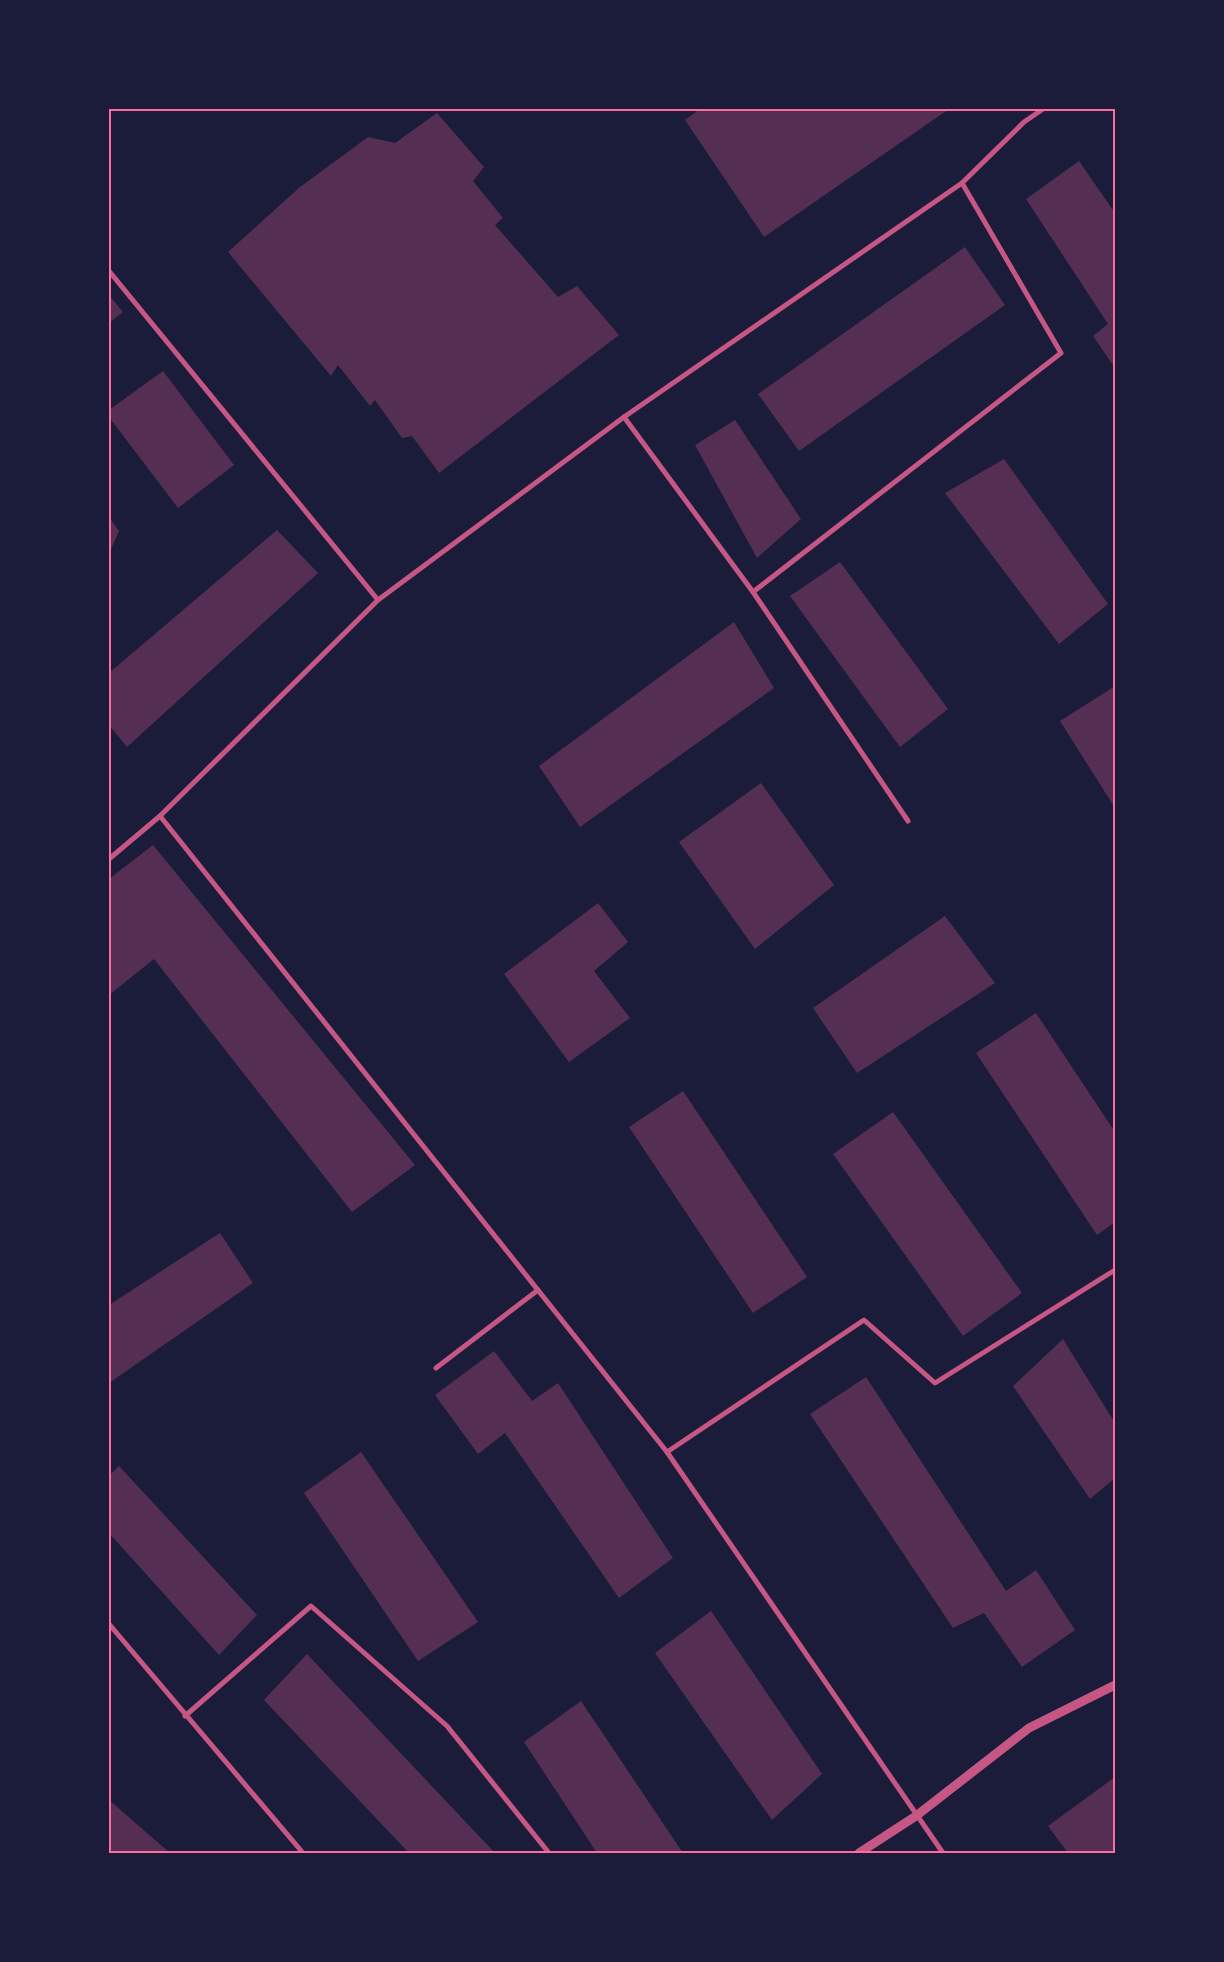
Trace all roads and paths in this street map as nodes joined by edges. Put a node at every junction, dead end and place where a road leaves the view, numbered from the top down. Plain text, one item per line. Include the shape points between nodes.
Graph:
1 (1043, 109) edge
2 (962, 182) junction
3 (109, 271) edge
4 (624, 417) junction
5 (752, 592) junction
6 (378, 600) junction
7 (160, 816) junction
8 (908, 821) dead end
9 (109, 859) edge
10 (1115, 1270) edge
11 (538, 1290) junction
12 (436, 1368) dead end
13 (667, 1452) junction
14 (109, 1624) edge
15 (1115, 1684) edge
16 (185, 1716) junction
17 (916, 1816) junction
18 (303, 1853) edge
19 (549, 1853) edge
20 (859, 1853) edge
21 (943, 1853) edge

1 - 2 street via 1024,122
2 - 4 street
2 - 5 street via 1062,353
3 - 6 street
4 - 5 street
4 - 6 street
5 - 8 street
6 - 7 street
7 - 9 street
7 - 11 street
10 - 13 street via 935,1383 864,1320
11 - 12 street
11 - 13 street
13 - 17 street
14 - 16 street
15 - 17 street via 1029,1728
16 - 18 street
16 - 19 street via 311,1606 447,1726
17 - 20 street
17 - 21 street

